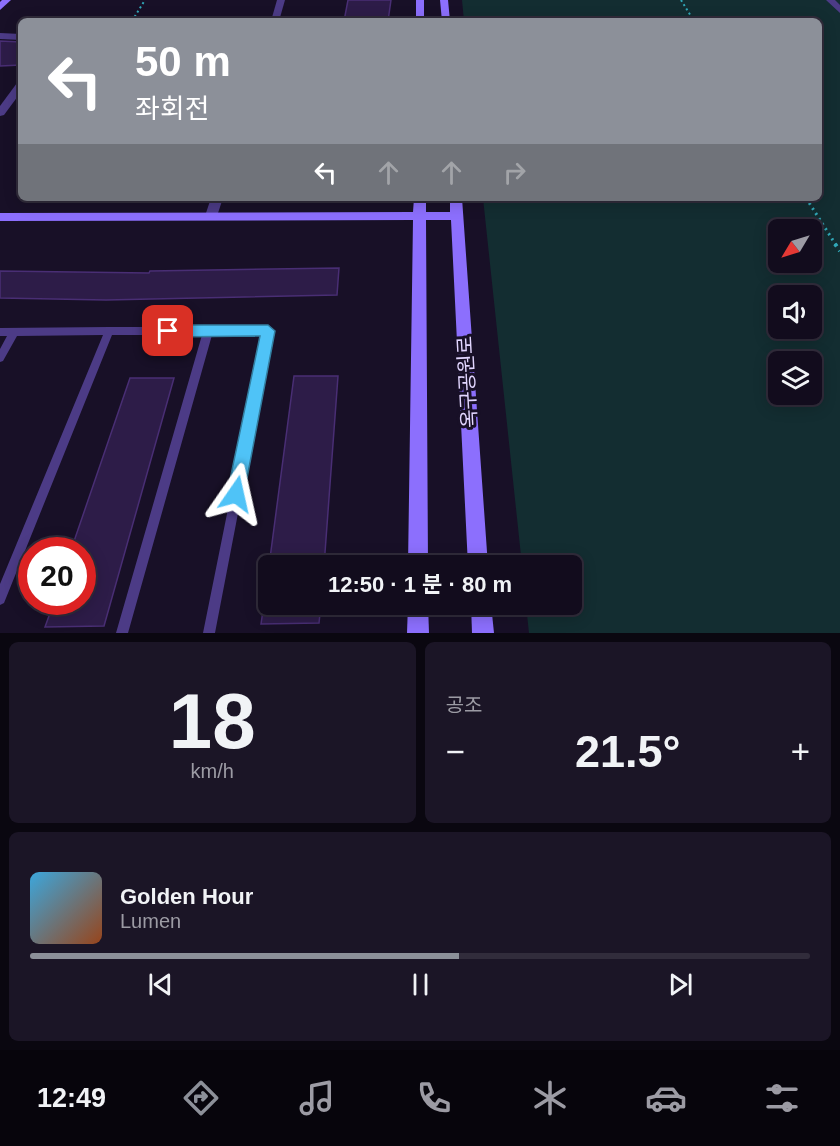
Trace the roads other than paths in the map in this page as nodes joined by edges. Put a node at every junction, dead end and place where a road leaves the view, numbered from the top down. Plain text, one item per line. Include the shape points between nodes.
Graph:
1 (7, 0) edge
2 (281, 0) edge
3 (420, 0) edge
4 (444, 0) edge
5 (830, 0) edge
6 (0, 7) edge
7 (840, 10) edge
8 (275, 18) edge
9 (420, 18) edge
10 (446, 18) edge
11 (0, 36) edge
12 (18, 37) edge
13 (18, 89) edge
14 (0, 113) edge
15 (216, 201) edge
16 (456, 201) edge
17 (420, 206) edge
18 (212, 216) junction
19 (457, 216) junction
20 (0, 217) edge
21 (109, 331) junction
22 (208, 331) junction
23 (0, 332) edge
24 (14, 332) junction
25 (0, 358) edge
26 (418, 555) edge
27 (477, 555) edge
28 (0, 599) edge
29 (418, 615) edge
30 (482, 615) edge
31 (122, 633) edge
32 (209, 633) edge
33 (418, 633) edge
34 (483, 633) edge

1 - 6 street
2 - 8 street
3 - 9 street
4 - 10 street
5 - 7 street
11 - 12 street
13 - 14 street
15 - 18 street
16 - 19 street, 옥구공원로
17 - 18 street
17 - 19 street
17 - 26 street
18 - 20 street
19 - 27 street, 옥구공원로
21 - 22 lane
21 - 24 lane
21 - 28 lane
22 - 31 lane
22 - 32 lane via 268,331
23 - 24 lane
24 - 25 lane
29 - 33 street
30 - 34 street

